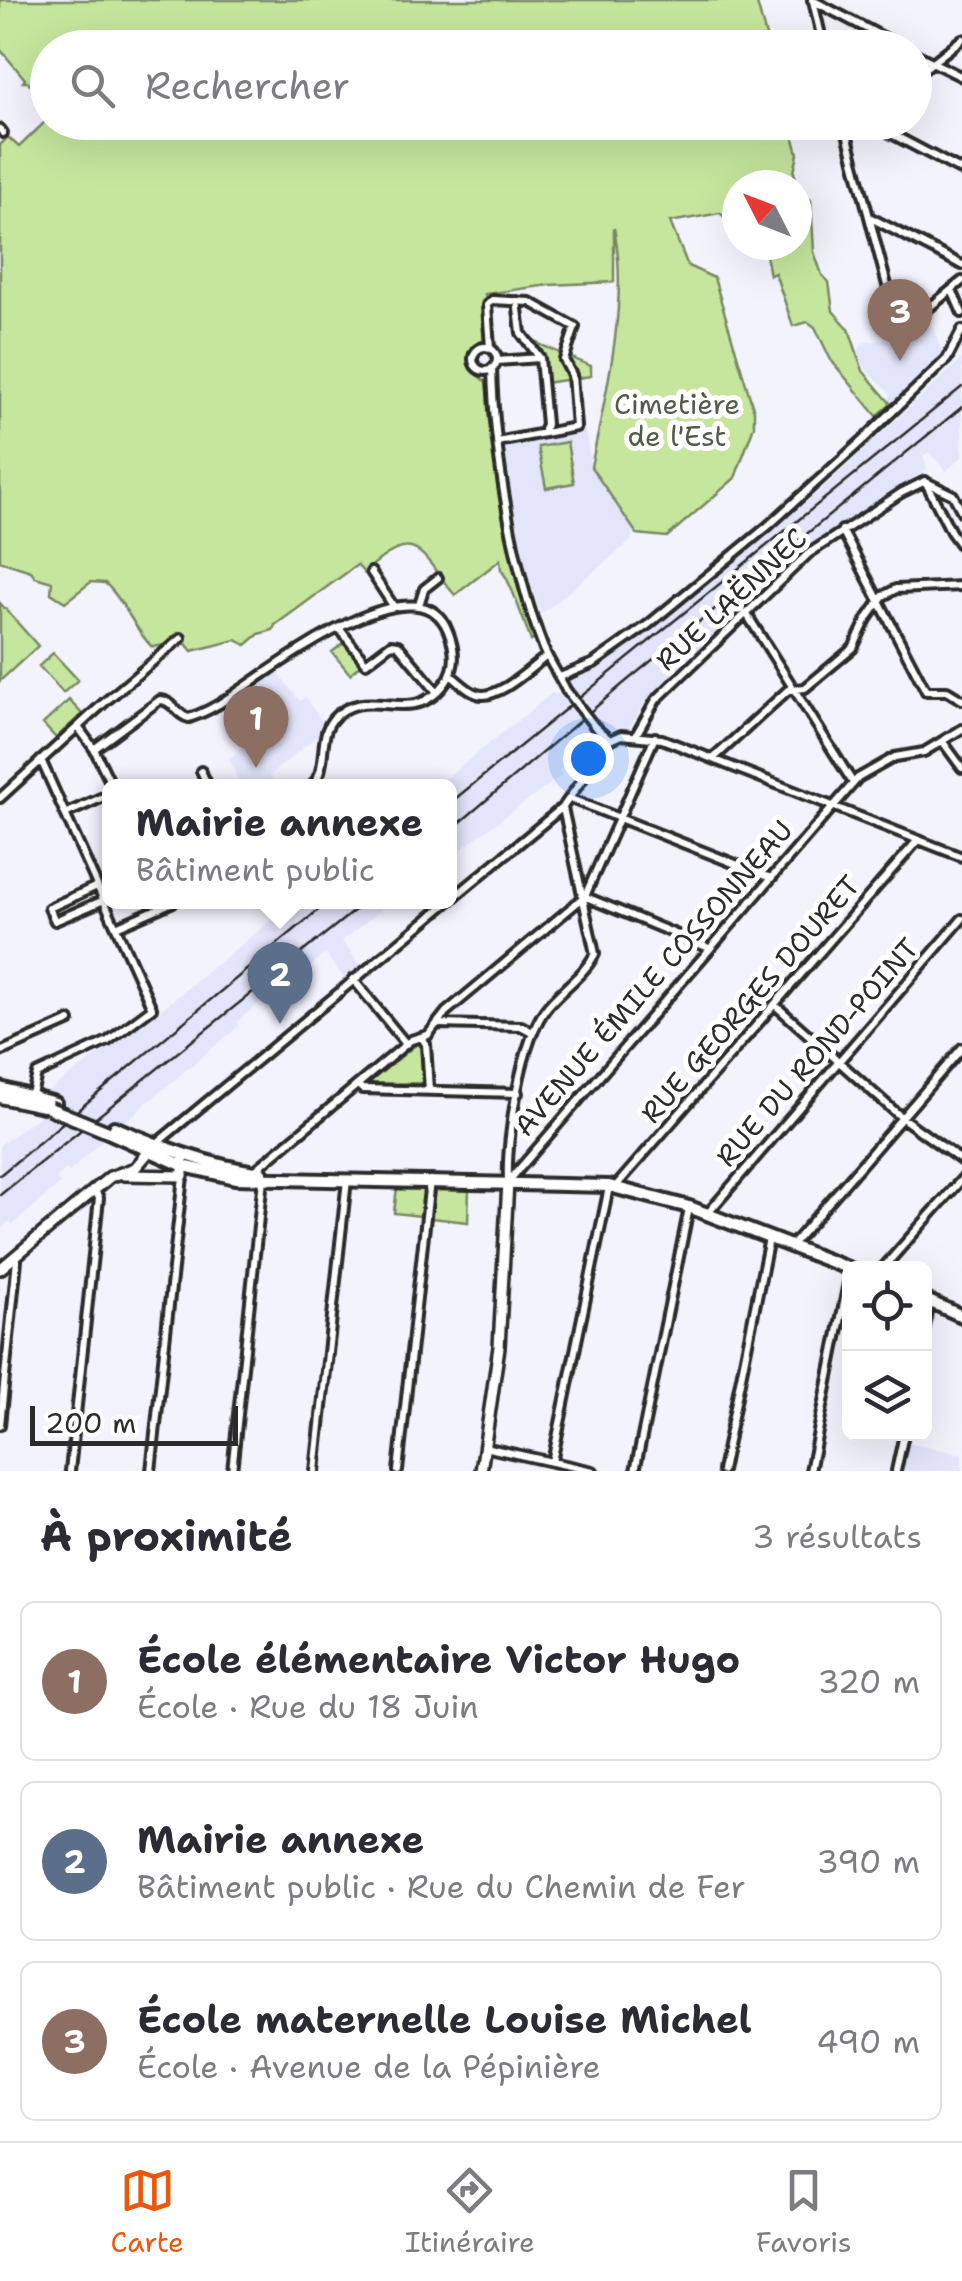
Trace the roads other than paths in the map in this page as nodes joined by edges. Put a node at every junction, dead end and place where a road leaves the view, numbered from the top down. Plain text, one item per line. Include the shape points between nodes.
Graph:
1 (812, 0) edge
2 (820, 30) edge
3 (870, 30) edge
4 (962, 39) edge
5 (933, 62) joint
6 (962, 77) edge
7 (849, 140) edge
8 (903, 140) edge
9 (962, 171) edge
10 (870, 218) junction
11 (962, 265) edge
12 (962, 281) edge
13 (952, 290) junction
14 (517, 301) junction
15 (961, 308) edge
16 (962, 330) edge
17 (490, 348) junction
18 (540, 358) junction
19 (494, 364) junction
20 (544, 430) junction
21 (498, 442) junction
22 (925, 481) junction
23 (961, 508) edge
24 (842, 530) junction
25 (962, 547) edge
26 (371, 572) dead end
27 (438, 578) dead end
28 (962, 586) edge
29 (880, 600) junction
30 (419, 605) junction
31 (394, 607) junction
32 (746, 614) junction
33 (339, 628) junction
34 (181, 638) dead end
35 (547, 656) junction
36 (450, 675) junction
37 (560, 677) junction
38 (794, 688) junction
39 (437, 692) junction
40 (962, 700) edge
41 (78, 727) junction
42 (962, 729) edge
43 (636, 735) junction
44 (655, 736) junction
45 (610, 740) junction
46 (943, 742) junction
47 (94, 749) junction
48 (713, 759) junction
49 (42, 760) junction
50 (962, 768) edge
51 (201, 771) dead end
52 (109, 779) edge
53 (205, 779) edge
54 (316, 779) edge
55 (853, 783) junction
56 (0, 798) edge
57 (102, 798) edge
58 (571, 799) junction
59 (833, 806) junction
60 (563, 808) junction
61 (66, 814) junction
62 (620, 818) junction
63 (918, 840) junction
64 (962, 857) edge
65 (771, 878) junction
66 (98, 886) junction
67 (102, 895) edge
68 (457, 895) edge
69 (585, 896) junction
70 (102, 901) edge
71 (108, 909) edge
72 (156, 909) edge
73 (440, 909) edge
74 (962, 919) edge
75 (116, 927) junction
76 (709, 948) junction
77 (354, 980) junction
78 (775, 1005) junction
79 (70, 1021) dead end
80 (440, 1024) junction
81 (532, 1032) junction
82 (422, 1038) junction
83 (406, 1044) junction
84 (962, 1048) edge
85 (0, 1052) edge
86 (838, 1059) junction
87 (358, 1084) junction
88 (0, 1088) edge
89 (428, 1090) junction
90 (518, 1092) junction
91 (32, 1094) junction
92 (0, 1097) edge
93 (52, 1106) junction
94 (902, 1117) junction
95 (150, 1151) junction
96 (962, 1161) edge
97 (183, 1166) junction
98 (122, 1174) junction
99 (258, 1174) junction
100 (168, 1176) junction
101 (347, 1178) junction
102 (962, 1179) edge
103 (430, 1180) junction
104 (508, 1182) junction
105 (612, 1186) junction
106 (95, 1191) junction
107 (689, 1208) junction
108 (706, 1214) junction
109 (769, 1238) junction
110 (790, 1246) junction
111 (15, 1257) junction
112 (889, 1261) edge
113 (842, 1268) edge
114 (0, 1269) edge
115 (932, 1301) edge
116 (842, 1311) edge
117 (961, 1312) edge
118 (2, 1389) edge
119 (0, 1425) edge
120 (902, 1441) edge
121 (484, 1447) junction
122 (552, 1462) junction
123 (70, 1471) edge
124 (151, 1471) edge
125 (232, 1471) edge
126 (316, 1471) edge
127 (398, 1471) edge
128 (481, 1471) edge
129 (593, 1471) edge
130 (635, 1471) edge
131 (722, 1471) edge
132 (810, 1471) edge
133 (896, 1471) edge

1 - 2 street
1 - 3 street
4 - 5 street
5 - 6 street
7 - 10 street
8 - 9 street
10 - 11 street
10 - 13 street via 900,330
12 - 13 street
13 - 15 street
14 - 17 street via 488,301
14 - 18 street via 521,333
14 - 20 street via 576,327 564,360 578,423
16 - 37 street via 947,359 761,531 650,624
17 - 19 street
17 - 19 street via 476,351 474,362 481,370
18 - 19 street
18 - 20 street
19 - 21 street
20 - 21 street
21 - 35 street via 523,587
22 - 23 street
22 - 24 street, RUE LAËNNEC
22 - 25 street
24 - 29 street
24 - 32 street, RUE LAËNNEC
26 - 31 street
27 - 30 street via 424,589
28 - 29 street via 896,589
29 - 38 street via 853,648 805,688
29 - 40 street via 926,690
30 - 31 street
30 - 36 street via 449,632
31 - 33 street
32 - 38 street
32 - 43 street, RUE LAËNNEC via 656,700
33 - 39 street via 366,663 395,644
33 - 47 street via 198,715 184,717 160,700
34 - 41 street
35 - 36 street via 487,695
35 - 37 street
36 - 39 street
37 - 45 street, bridge
38 - 48 street
38 - 55 street
39 - 54 street via 416,705 343,710 324,733
41 - 47 street
41 - 49 street
42 - 46 street, AVENUE ÉMILE COSSONNEAU
43 - 44 street
43 - 45 street
44 - 48 street
44 - 62 street
45 - 58 street
46 - 50 street
46 - 55 street, AVENUE ÉMILE COSSONNEAU via 894,757
47 - 52 street
48 - 59 street
49 - 56 street
49 - 61 street
51 - 53 street
55 - 59 street, AVENUE ÉMILE COSSONNEAU
57 - 61 street
58 - 60 street
58 - 62 street
59 - 63 street
59 - 65 street, AVENUE ÉMILE COSSONNEAU
60 - 68 street
60 - 69 street
61 - 66 street
62 - 65 street
62 - 69 street
63 - 64 street
63 - 78 street, RUE GEORGES DOURET
65 - 76 street, AVENUE ÉMILE COSSONNEAU
66 - 67 street
66 - 70 street via 49,908 55,922
69 - 76 street
69 - 80 street via 446,1012
69 - 81 street via 596,954
71 - 75 street
72 - 75 street
73 - 77 street
74 - 86 street, RUE DU ROND-POINT
75 - 91 street via 152,1008 108,1041 37,1074
76 - 104 street, AVENUE ÉMILE COSSONNEAU
77 - 83 street
77 - 95 street
78 - 86 street
78 - 105 street, RUE GEORGES DOURET
79 - 85 street
80 - 81 street via 522,1026
80 - 82 street
81 - 90 street
82 - 83 street
82 - 89 street
83 - 87 street
84 - 94 street
86 - 94 street
86 - 108 street, RUE DU ROND-POINT
87 - 89 street
87 - 99 street
88 - 91 main road
89 - 90 street
90 - 104 street
91 - 93 main road
92 - 93 main road
93 - 95 main road, bridge
94 - 96 street
94 - 110 street
95 - 97 main road
95 - 98 main road
95 - 100 main road via 151,1168
97 - 99 main road
97 - 99 main road
97 - 100 main road
97 - 124 street
98 - 100 main road
98 - 106 main road
99 - 101 main road
99 - 125 street
101 - 103 main road
101 - 126 street
102 - 112 street
103 - 104 main road
103 - 127 street
104 - 105 main road
104 - 121 main road via 500,1334
105 - 107 main road
105 - 122 street
106 - 111 main road
106 - 123 street
107 - 108 main road
107 - 130 street
108 - 109 main road
109 - 110 main road
109 - 131 street
110 - 113 main road
111 - 114 main road
111 - 118 street
115 - 117 main road
116 - 132 street
118 - 119 street
120 - 133 street
121 - 122 street
121 - 128 main road
122 - 129 street

